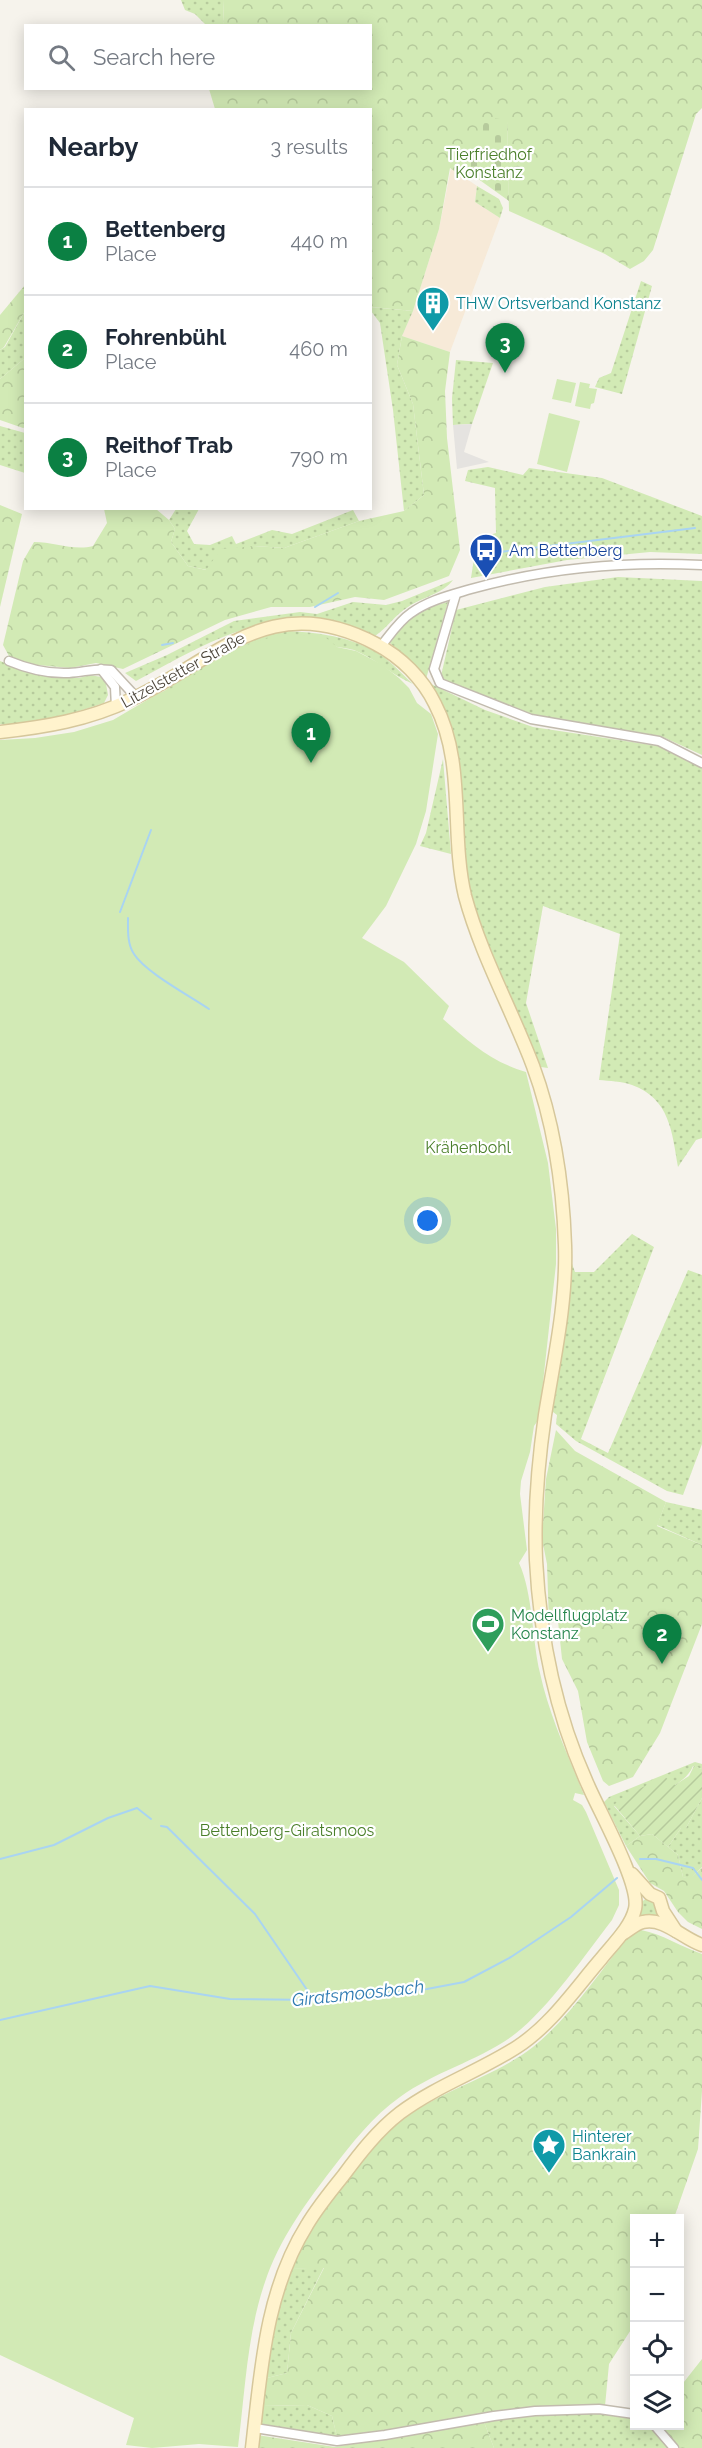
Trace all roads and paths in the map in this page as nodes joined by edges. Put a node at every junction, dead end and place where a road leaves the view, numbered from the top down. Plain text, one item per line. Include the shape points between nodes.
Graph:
1 (702, 565) edge
2 (456, 594) junction
3 (381, 646) junction
4 (9, 661) dead end
5 (100, 669) junction
6 (136, 697) junction
7 (116, 707) junction
8 (0, 732) edge
9 (702, 763) edge
10 (627, 1869) junction
11 (650, 1894) junction
12 (636, 1907) junction
13 (663, 1911) junction
14 (648, 1922) junction
15 (676, 1931) junction
16 (621, 1935) junction
17 (702, 1945) edge
18 (630, 2413) edge
19 (255, 2428) junction
20 (658, 2430) edge
21 (252, 2448) edge
22 (674, 2448) edge

1 - 2 street via 645,563 575,568
2 - 3 street via 411,613
2 - 9 street via 434,669 440,684 531,720 659,741
3 - 6 main road, Litzelstetter Straße via 337,628 309,624 272,627 241,636
3 - 10 main road, Litzelstetter Straße via 424,686 446,731 455,782 464,890 486,959 534,1068 559,1167 566,1256 536,1492 540,1603 547,1656 570,1740
4 - 5 street via 33,671 67,673
5 - 6 street via 111,670
5 - 7 street via 115,687
6 - 7 main road, Litzelstetter Straße
7 - 8 main road, Litzelstetter Straße via 69,722
10 - 11 main road
10 - 12 main road
11 - 12 main road via 642,1896
11 - 13 main road via 659,1898
12 - 14 main road
12 - 16 main road
13 - 14 main road via 659,1919
13 - 15 main road
14 - 15 main road
14 - 16 main road
15 - 17 main road
16 - 19 main road via 553,2016 524,2043 402,2111 368,2143 327,2197 297,2243 278,2286 266,2333
18 - 19 street via 600,2409 535,2411 337,2441
19 - 21 main road
20 - 22 street

